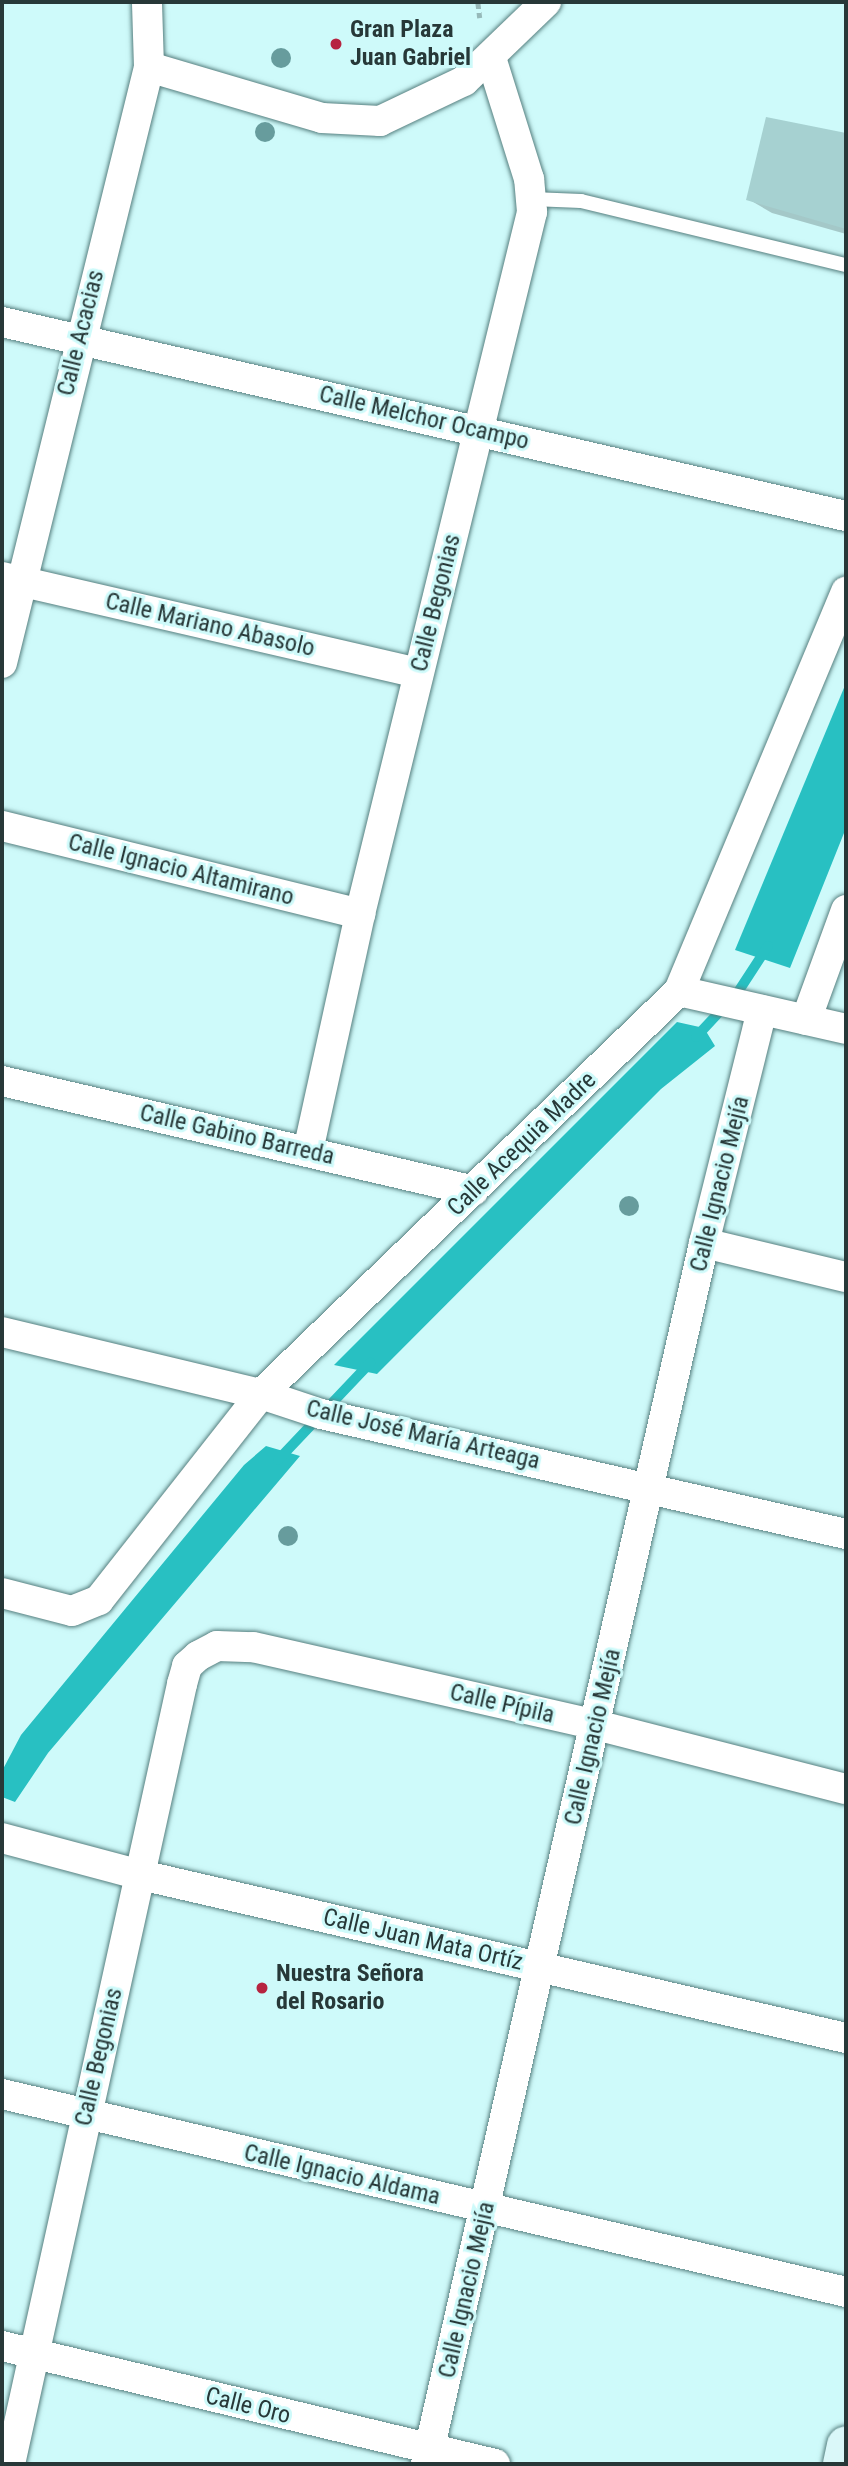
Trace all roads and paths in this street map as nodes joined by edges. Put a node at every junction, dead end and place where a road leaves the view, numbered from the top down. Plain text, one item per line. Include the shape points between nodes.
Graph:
1 (147, 2) edge
2 (546, 2) edge
3 (491, 58) junction
4 (149, 67) junction
5 (532, 199) junction
6 (846, 265) edge
7 (2, 322) edge
8 (79, 341) junction
9 (479, 429) junction
10 (846, 516) edge
11 (11, 579) edge
12 (846, 591) edge
13 (2, 663) edge
14 (418, 673) junction
15 (2, 826) edge
16 (846, 910) edge
17 (360, 914) junction
18 (690, 993) junction
19 (754, 1008) junction
20 (806, 1020) junction
21 (846, 1029) edge
22 (2, 1081) edge
23 (308, 1152) junction
24 (473, 1191) junction
25 (704, 1243) junction
26 (846, 1277) edge
27 (2, 1332) edge
28 (261, 1394) junction
29 (652, 1488) junction
30 (846, 1534) edge
31 (2, 1593) edge
32 (198, 1656) joint
33 (596, 1725) junction
34 (846, 1789) edge
35 (9, 1840) edge
36 (141, 1875) junction
37 (540, 1967) junction
38 (846, 2038) edge
39 (2, 2094) edge
40 (86, 2116) junction
41 (486, 2208) junction
42 (846, 2292) edge
43 (2, 2346) edge
44 (34, 2354) junction
45 (846, 2445) edge
46 (427, 2457) edge
47 (10, 2464) edge
48 (495, 2464) edge
49 (842, 2464) edge

1 - 4 street, Calle Acacias
2 - 3 street
3 - 4 street via 464,82 402,114 354,122 322,118
3 - 5 street, Calle Begonias
4 - 8 street, Calle Acacias
5 - 6 lane via 581,201
5 - 9 street, Calle Begonias
7 - 8 street, Calle Melchor Ocampo
8 - 9 street, Calle Melchor Ocampo
8 - 11 street, Calle Acacias
9 - 10 street, Calle Melchor Ocampo
9 - 14 street, Calle Begonias
11 - 13 street, Calle Acacias
11 - 14 street, Calle Mariano Abasolo
12 - 18 street, Calle Acequia Madre
14 - 17 street, Calle Begonias
15 - 17 street, Calle Ignacio Altamirano
16 - 20 street
17 - 23 street, Calle Begonias
18 - 19 street
18 - 24 street, Calle Acequia Madre
19 - 20 street
19 - 25 street, Calle Ignacio Mejía
20 - 21 street
22 - 23 street, Calle Gabino Barreda
23 - 24 street, Calle Gabino Barreda
24 - 28 street, Calle Acequia Madre
25 - 26 street
25 - 29 street, Calle Ignacio Mejía
27 - 28 street, Calle José María Arteaga
28 - 29 street, Calle José María Arteaga via 321,1413
28 - 31 street, Calle Acequia Madre via 99,1600 72,1611
29 - 30 street, Calle José María Arteaga
29 - 33 street, Calle Ignacio Mejía
32 - 33 street, Calle Pípila via 217,1646 253,1647
32 - 36 street, Calle Begonias via 187,1665 182,1684
33 - 34 street, Calle Pípila
33 - 37 street, Calle Ignacio Mejía
35 - 36 street, Calle Juan Mata Ortíz
36 - 37 street, Calle Juan Mata Ortíz
36 - 40 street, Calle Begonias
37 - 38 street, Calle Juan Mata Ortíz
37 - 41 street, Calle Ignacio Mejía
39 - 40 street, Calle Ignacio Aldama
40 - 41 street, Calle Ignacio Aldama
40 - 44 street, Calle Begonias
41 - 42 street, Calle Ignacio Aldama
41 - 46 street, Calle Ignacio Mejía
43 - 44 street, Calle Oro
44 - 46 street, Calle Oro
44 - 47 street, Calle Begonias
45 - 49 street
46 - 48 street, Calle Oro

